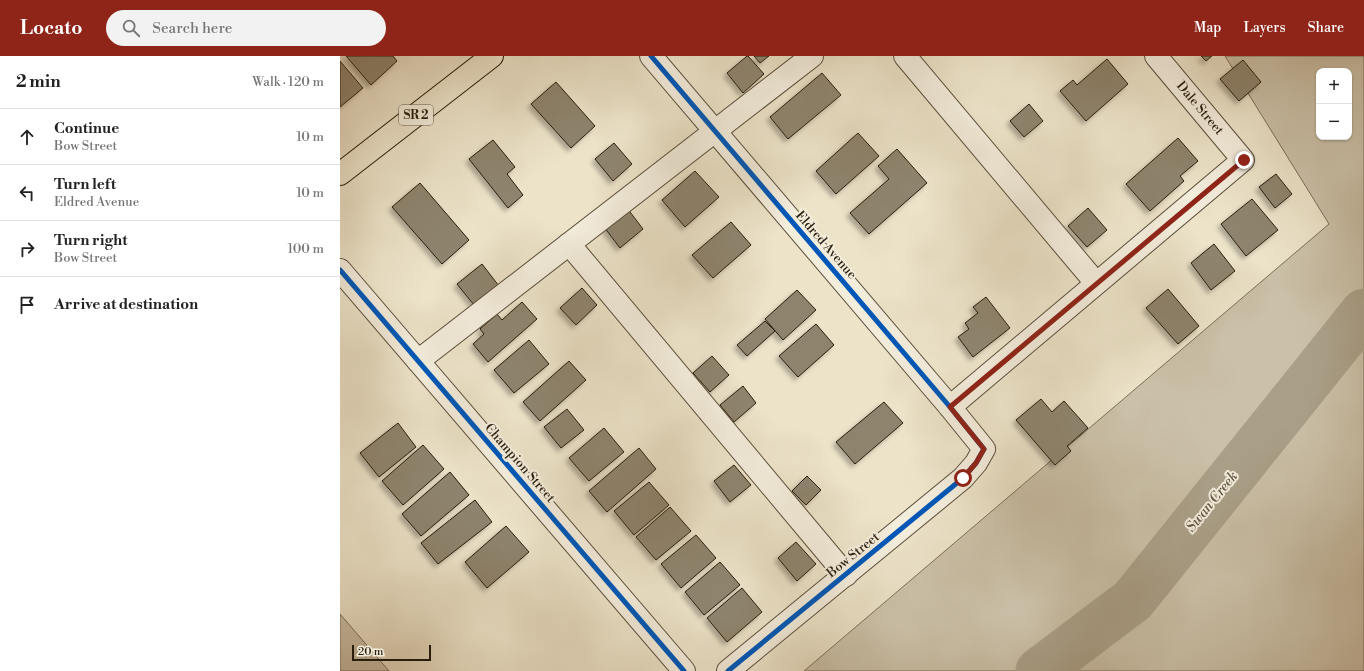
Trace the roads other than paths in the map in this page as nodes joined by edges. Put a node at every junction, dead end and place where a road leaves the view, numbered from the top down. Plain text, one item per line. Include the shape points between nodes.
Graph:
1 (492, 56) edge
2 (651, 56) edge
3 (812, 56) edge
4 (905, 56) edge
5 (1156, 56) edge
6 (715, 132) junction
7 (340, 174) edge
8 (569, 244) junction
9 (340, 270) edge
10 (1096, 283) junction
11 (418, 361) junction
12 (950, 407) junction
13 (984, 449) joint
14 (846, 575) junction
15 (684, 671) edge
16 (728, 671) edge

1 - 7 main road, SR 2
2 - 6 street, Eldred Avenue
3 - 6 street
4 - 10 street
5 - 10 street, Dale Street via 1244,160
6 - 8 street
6 - 12 street, Eldred Avenue
8 - 11 street
8 - 14 street
9 - 11 street, Champion Street
10 - 12 street
11 - 15 street, Champion Street
12 - 13 street, Eldred Avenue
13 - 14 street, Bow Street via 963,478
14 - 16 street, Bow Street

